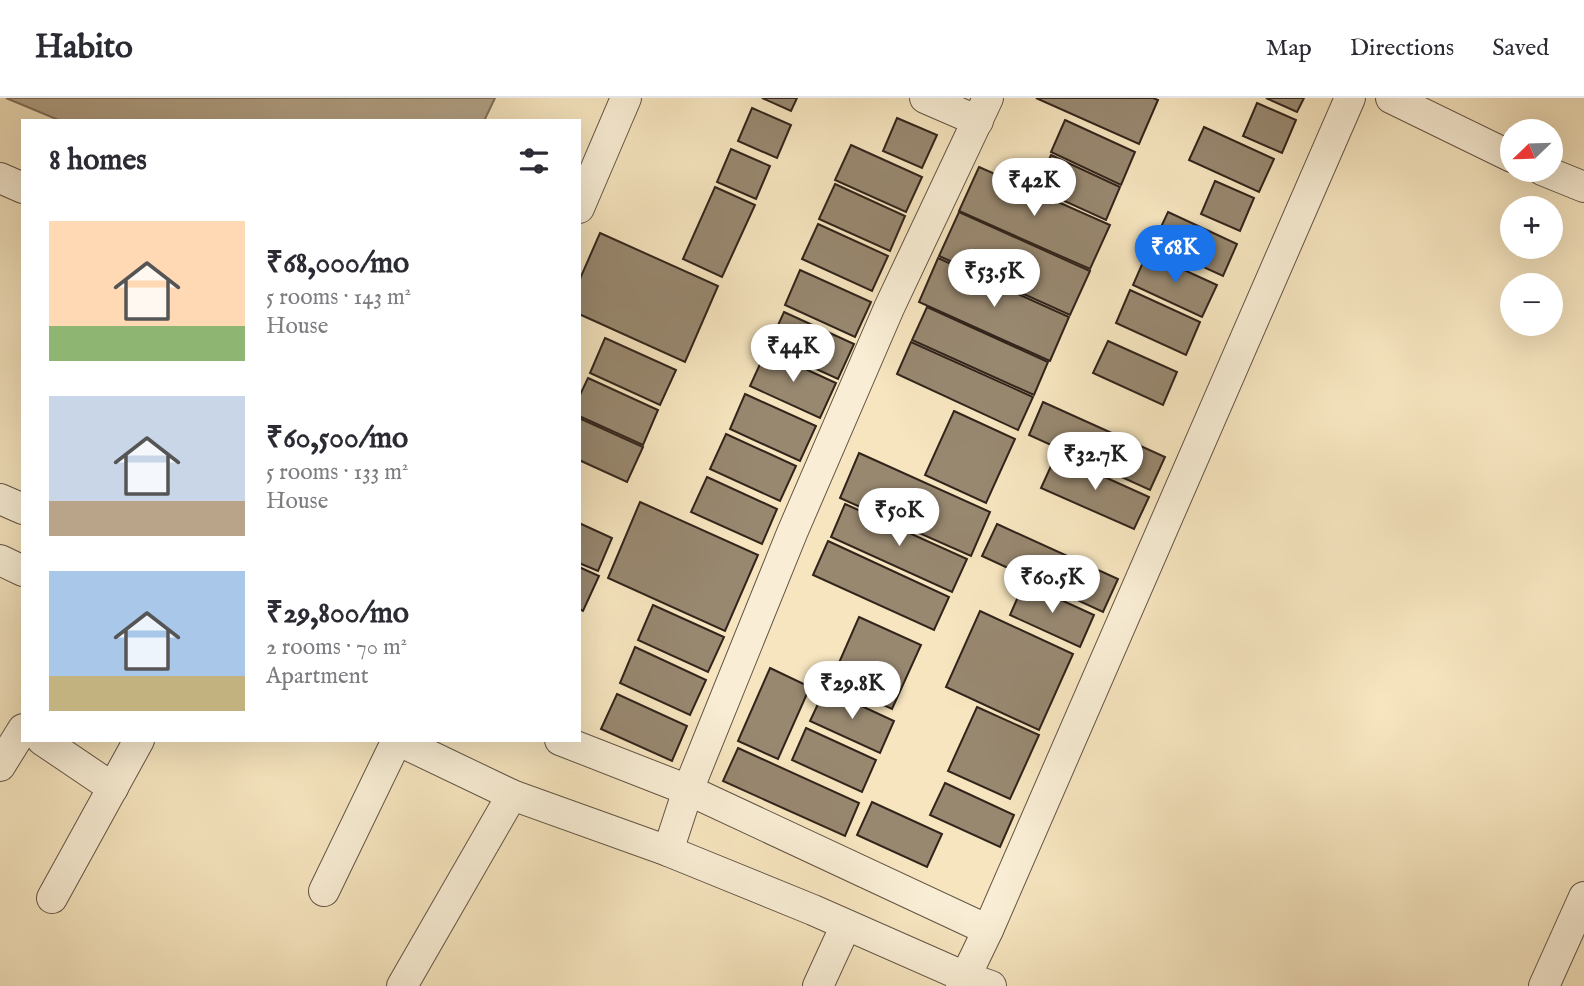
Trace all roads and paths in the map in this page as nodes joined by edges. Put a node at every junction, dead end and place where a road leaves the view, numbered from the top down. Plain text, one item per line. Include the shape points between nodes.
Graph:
1 (626, 98) edge
2 (925, 98) edge
3 (1350, 98) edge
4 (1391, 98) edge
5 (983, 109) edge
6 (1500, 151) edge
7 (0, 178) edge
8 (1563, 178) edge
9 (21, 187) edge
10 (1584, 187) edge
11 (581, 203) edge
12 (0, 499) edge
13 (21, 508) edge
14 (0, 561) edge
15 (21, 571) edge
16 (21, 732) edge
17 (45, 742) edge
18 (138, 742) edge
19 (396, 742) edge
20 (401, 742) edge
21 (565, 742) edge
22 (0, 766) edge
23 (113, 788) junction
24 (688, 790) junction
25 (512, 795) junction
26 (668, 851) junction
27 (324, 891) dead end
28 (1584, 897) edge
29 (52, 898) dead end
30 (846, 925) junction
31 (988, 930) junction
32 (972, 983) edge
33 (402, 986) edge
34 (818, 986) edge
35 (1544, 986) edge

1 - 11 street
2 - 5 street
3 - 31 street
4 - 6 street
5 - 24 street via 792,533
7 - 9 street
8 - 10 street
12 - 13 street
14 - 15 street
16 - 22 street
17 - 23 street
18 - 23 street
19 - 27 street
20 - 25 street
21 - 24 street
23 - 29 street
24 - 26 street
24 - 31 street
25 - 26 street
25 - 33 street
26 - 30 street
28 - 35 street
30 - 32 street
30 - 34 street
31 - 32 street

